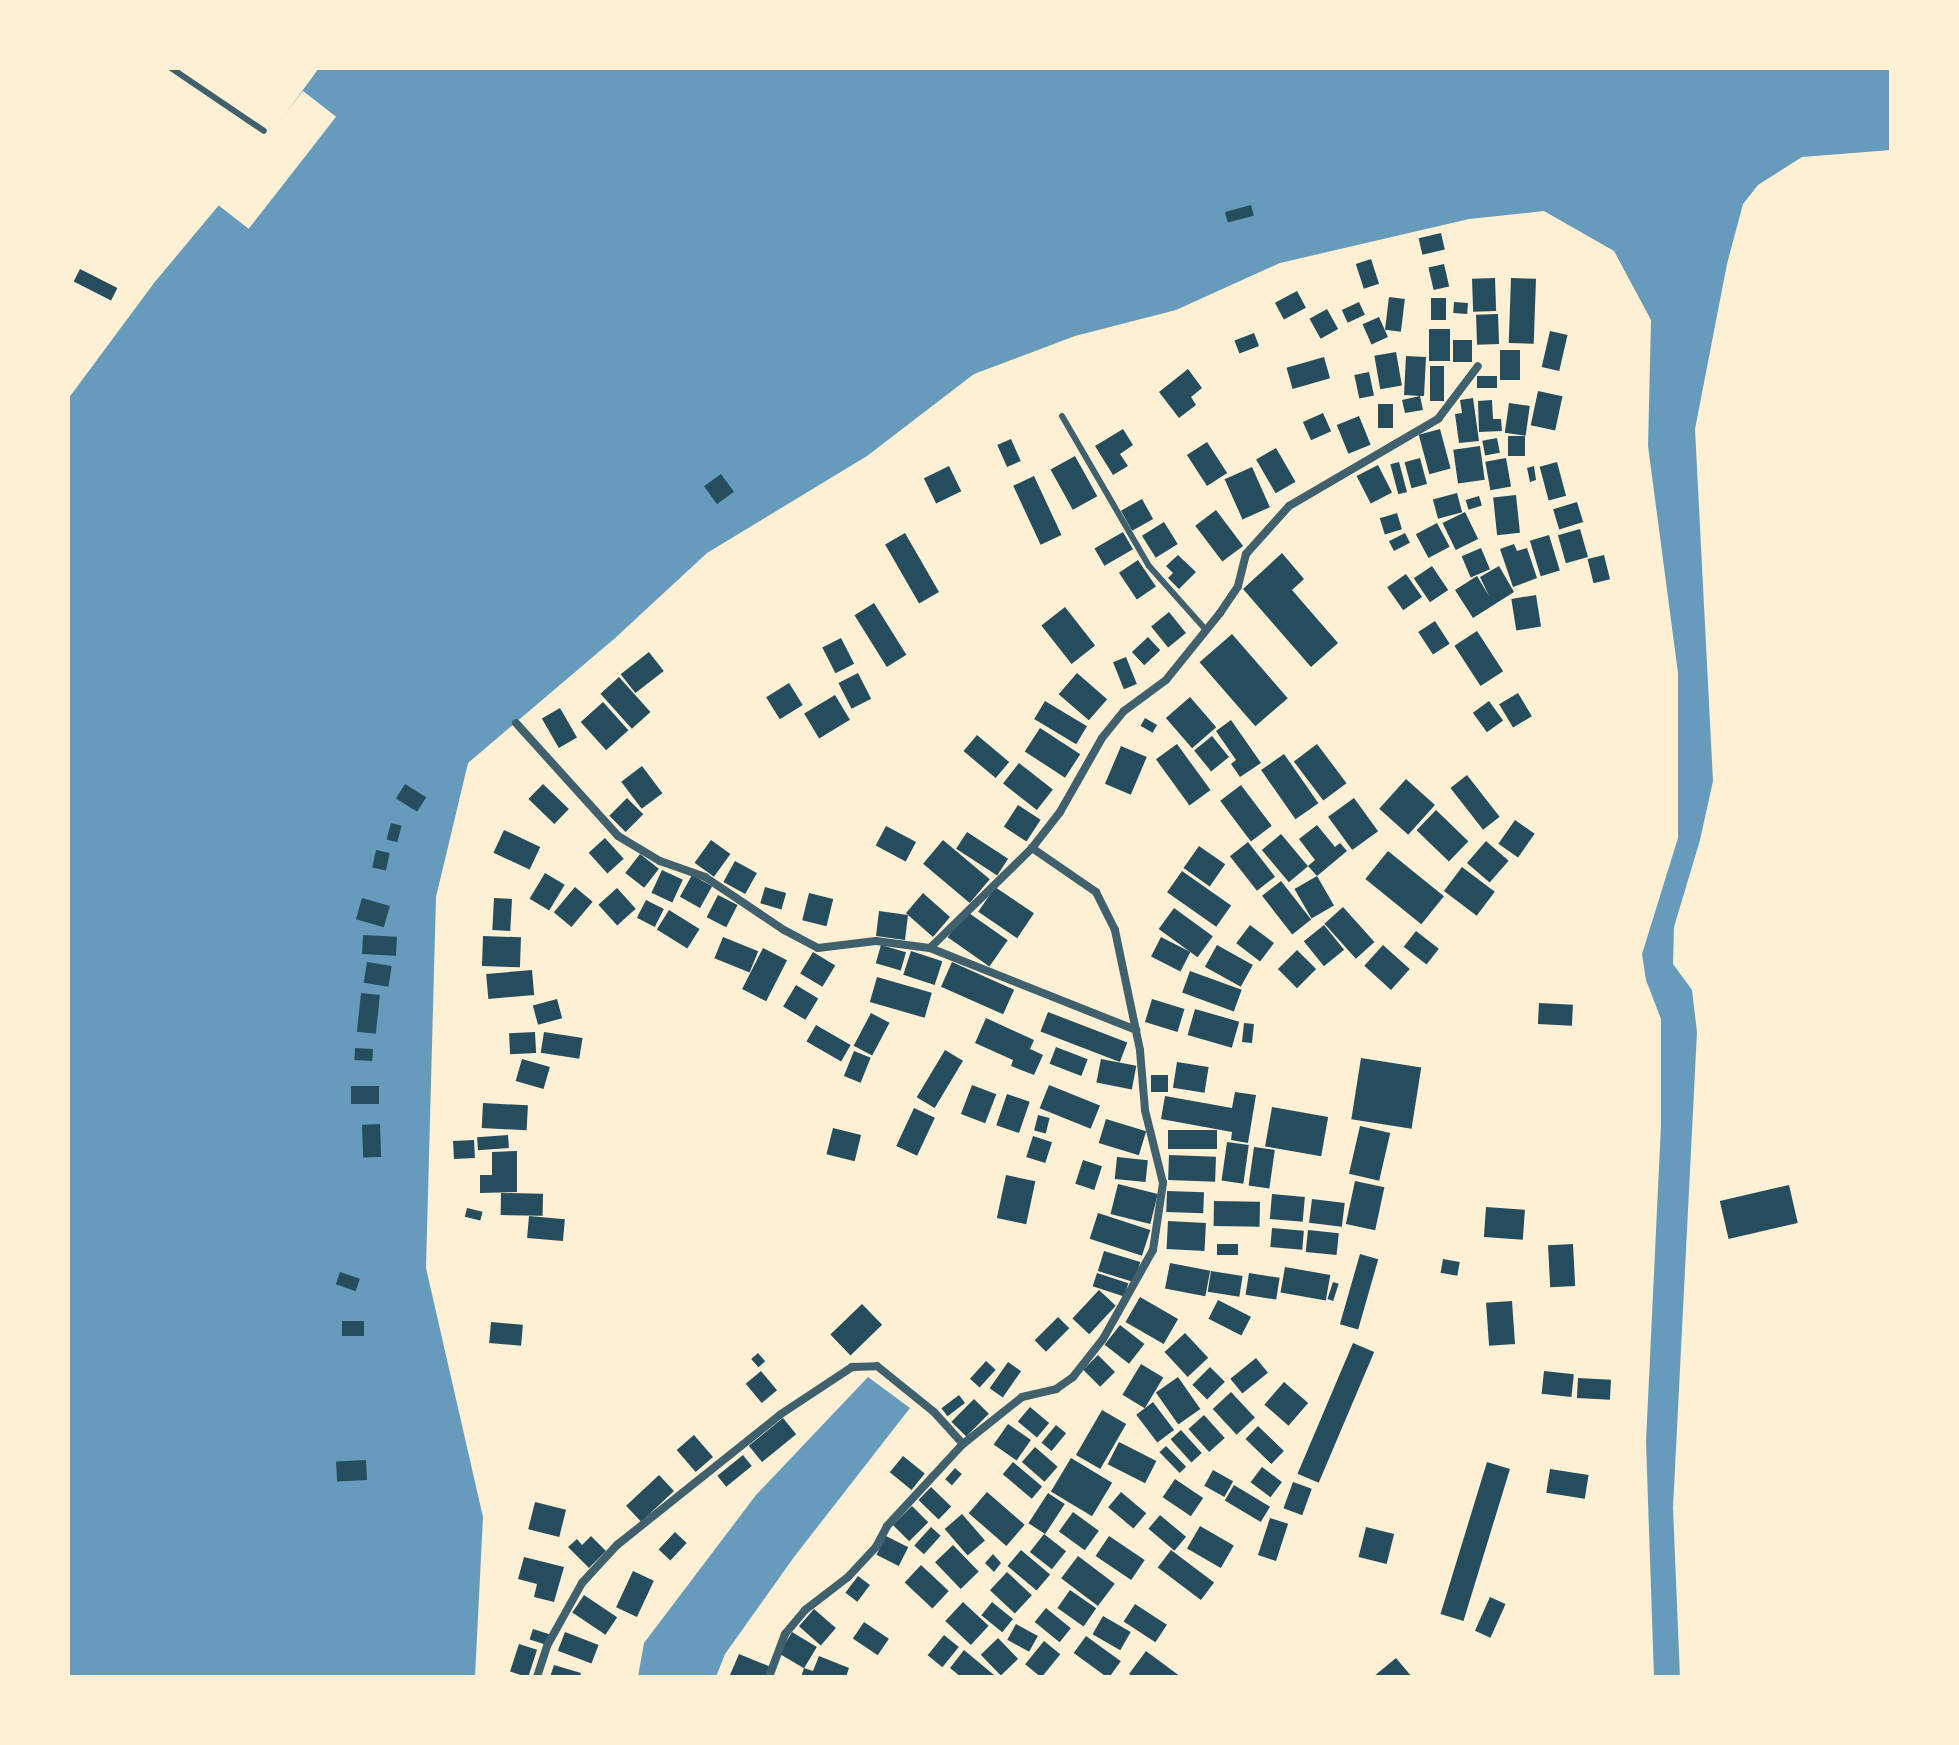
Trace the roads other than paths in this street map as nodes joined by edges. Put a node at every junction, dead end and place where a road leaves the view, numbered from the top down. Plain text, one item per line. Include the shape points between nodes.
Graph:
1 (171, 68) edge
2 (264, 131) dead end
3 (1478, 366) dead end
4 (1062, 416) dead end
5 (1206, 630) junction
6 (516, 723) dead end
7 (1032, 848) junction
8 (930, 948) junction
9 (1136, 1030) junction
10 (963, 1444) junction
11 (537, 1677) edge
12 (769, 1677) edge

1 - 2 lane
3 - 5 street via 1438,419 1289,506 1246,554 1238,586
4 - 5 lane via 1149,566
5 - 7 street via 1166,680 1109,729
6 - 8 street via 618,836 660,861 705,877 784,930 818,948 876,941
7 - 8 street
7 - 9 street via 1096,892 1115,930
8 - 9 street
9 - 10 street via 1145,1110 1163,1183 1153,1250 1103,1339 1073,1377 1056,1389 1022,1397
10 - 11 street via 934,1412 877,1366 852,1367 781,1414 617,1545 582,1583 548,1644
10 - 12 street via 848,1577 805,1610 785,1634

